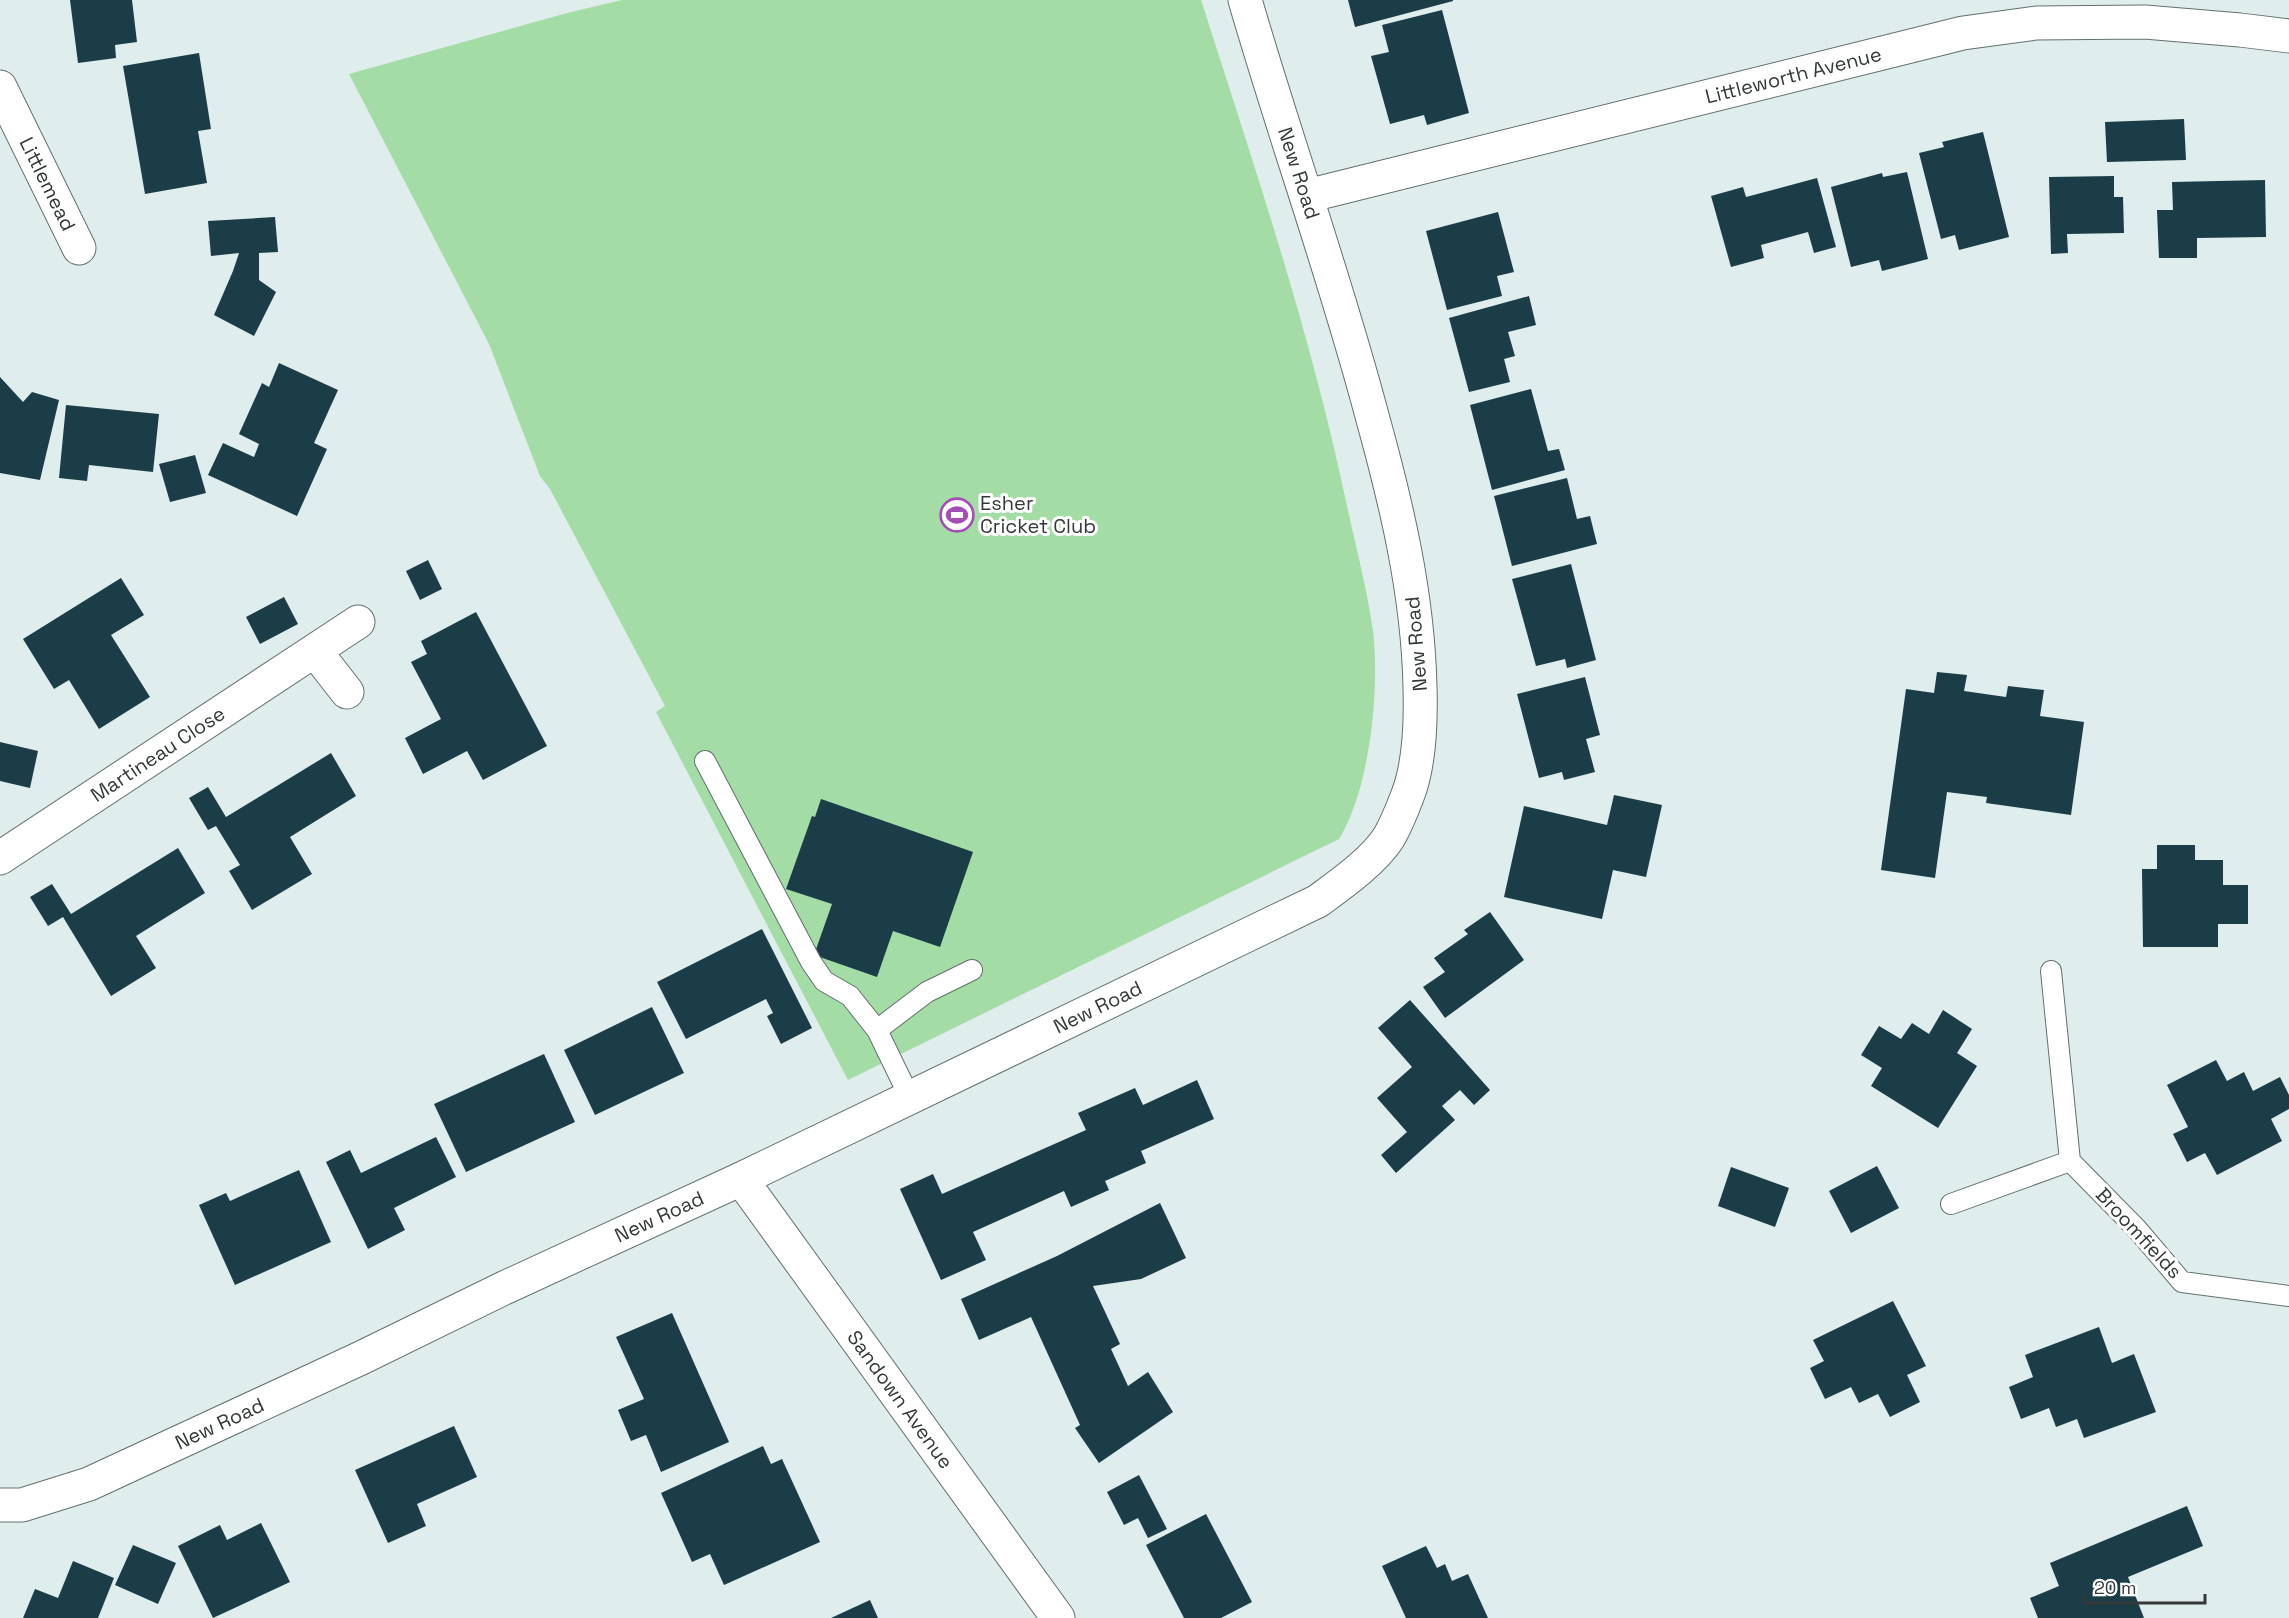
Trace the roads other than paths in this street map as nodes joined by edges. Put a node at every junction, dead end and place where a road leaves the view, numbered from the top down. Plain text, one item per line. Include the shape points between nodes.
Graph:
1 (1245, 0) edge
2 (2289, 36) edge
3 (0, 87) edge
4 (1307, 196) junction
5 (79, 248) dead end
6 (358, 622) dead end
7 (315, 651) junction
8 (347, 692) dead end
9 (705, 761) dead end
10 (0, 858) edge
11 (972, 970) dead end
12 (2051, 971) dead end
13 (876, 1030) junction
14 (909, 1096) junction
15 (2070, 1161) junction
16 (741, 1179) junction
17 (1951, 1204) dead end
18 (2289, 1296) edge
19 (0, 1505) edge
20 (1058, 1618) edge

1 - 4 street, New Road
2 - 4 street, Littleworth Avenue via 2145,22 2036,23 1963,33
3 - 5 street, Littlemead
4 - 14 street, New Road via 1381,446 1413,594 1420,704 1418,749 1408,795 1389,837 1354,874 1318,901
6 - 7 street, Martineau Close
7 - 8 street
7 - 10 street, Martineau Close
9 - 13 lane via 811,962 824,981 850,996
11 - 13 lane via 927,992
12 - 15 lane
13 - 14 lane
14 - 16 street, New Road
15 - 17 lane
15 - 18 lane, Broomfields via 2182,1282
16 - 19 street, New Road via 89,1484 22,1505
16 - 20 street, Sandown Avenue

